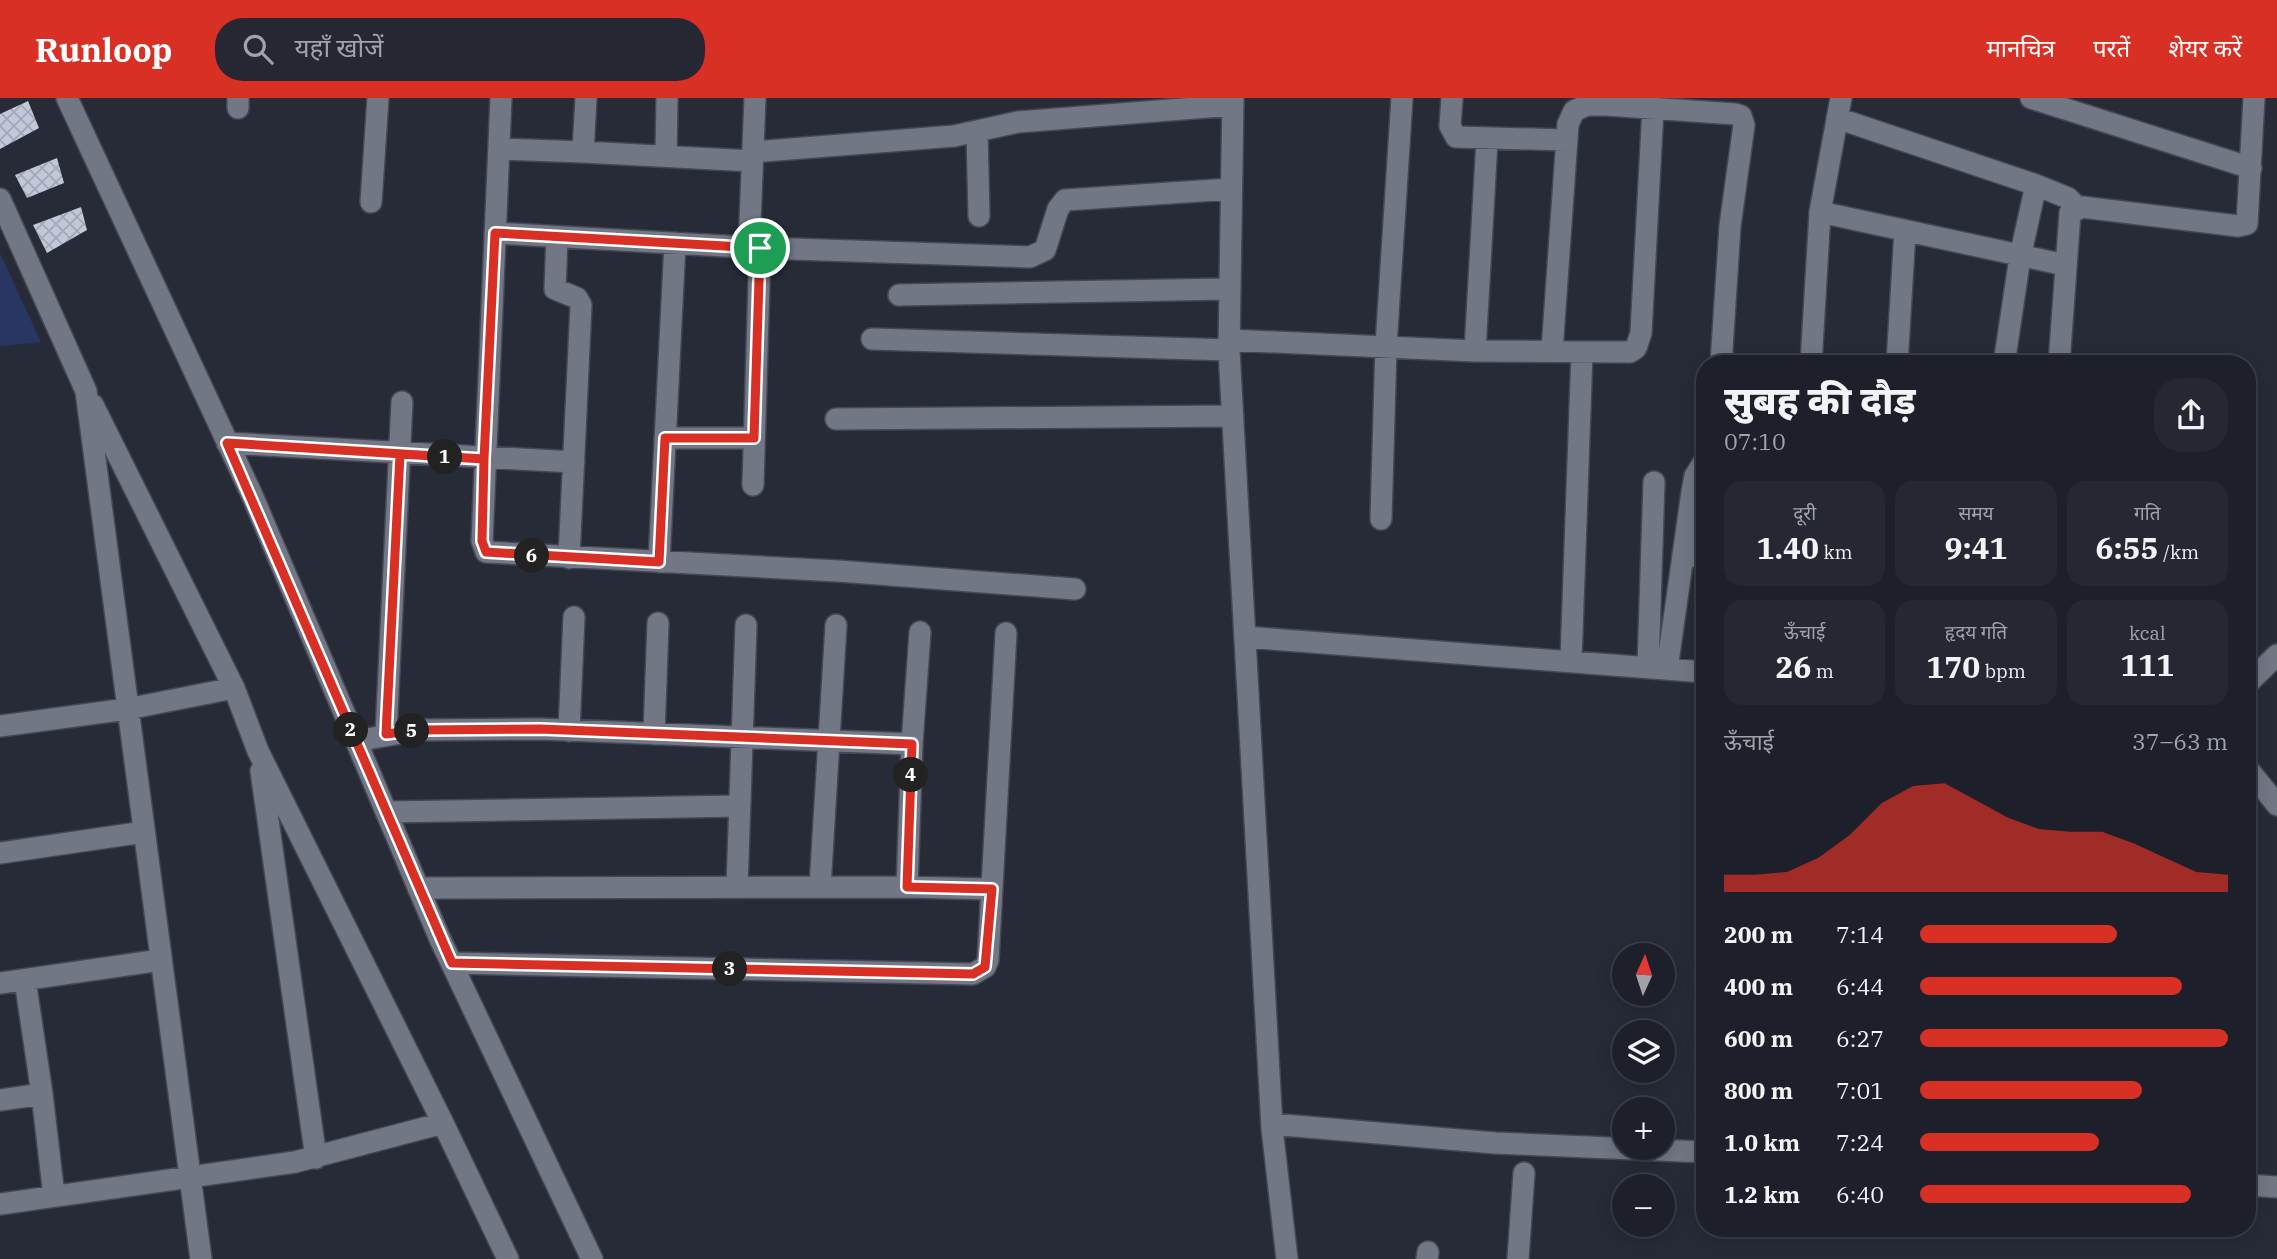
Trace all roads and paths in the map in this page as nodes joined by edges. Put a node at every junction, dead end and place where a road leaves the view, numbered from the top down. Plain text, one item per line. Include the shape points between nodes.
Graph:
1 (67, 98) edge
2 (378, 98) edge
3 (501, 98) edge
4 (586, 98) edge
5 (667, 98) edge
6 (755, 98) edge
7 (1402, 98) edge
8 (1452, 98) edge
9 (2031, 98) edge
10 (2254, 98) edge
11 (1233, 102) edge
12 (1653, 108) junction
13 (1839, 108) edge
14 (977, 132) junction
15 (1487, 140) junction
16 (1567, 140) junction
17 (499, 149) junction
18 (583, 152) junction
19 (666, 156) junction
20 (752, 156) junction
21 (2251, 168) junction
22 (2036, 185) junction
23 (1230, 189) junction
24 (0, 200) edge
25 (371, 202) dead end
26 (2078, 208) junction
27 (1819, 212) junction
28 (979, 216) dead end
29 (1905, 231) junction
30 (495, 233) junction
31 (556, 237) junction
32 (676, 243) junction
33 (754, 248) junction
34 (2020, 257) junction
35 (2065, 265) junction
36 (1228, 289) junction
37 (899, 295) dead end
38 (872, 339) dead end
39 (1229, 345) junction
40 (1386, 346) junction
41 (1475, 351) junction
42 (1552, 351) junction
43 (1582, 352) junction
44 (1722, 355) edge
45 (1811, 355) edge
46 (1897, 355) edge
47 (2005, 355) edge
48 (2060, 355) edge
49 (86, 391) junction
50 (402, 402) dead end
51 (1233, 416) junction
52 (836, 419) dead end
53 (665, 438) junction
54 (754, 438) junction
55 (227, 443) junction
56 (400, 454) junction
57 (484, 459) junction
58 (574, 461) junction
59 (1696, 474) edge
60 (1654, 482) dead end
61 (753, 485) dead end
62 (1381, 519) dead end
63 (1694, 556) edge
64 (569, 558) junction
65 (659, 562) junction
66 (1075, 589) dead end
67 (574, 617) dead end
68 (658, 623) dead end
69 (747, 625) dead end
70 (836, 625) dead end
71 (920, 632) dead end
72 (1006, 633) dead end
73 (1245, 637) junction
74 (2277, 655) edge
75 (1571, 660) junction
76 (1658, 668) junction
77 (1696, 671) edge
78 (2256, 675) edge
79 (234, 688) junction
80 (127, 709) junction
81 (0, 726) edge
82 (569, 731) junction
83 (386, 734) junction
84 (653, 734) junction
85 (743, 738) junction
86 (356, 741) junction
87 (830, 741) junction
88 (912, 744) junction
89 (258, 751) junction
90 (2256, 779) edge
91 (2277, 805) edge
92 (739, 806) junction
93 (386, 811) junction
94 (144, 832) junction
95 (0, 853) edge
96 (737, 887) junction
97 (820, 887) junction
98 (907, 887) junction
99 (418, 888) junction
100 (992, 889) junction
101 (161, 960) junction
102 (452, 963) junction
103 (25, 980) junction
104 (0, 983) edge
105 (42, 1094) junction
106 (0, 1100) edge
107 (443, 1123) junction
108 (1272, 1124) junction
109 (1696, 1152) edge
110 (316, 1158) junction
111 (1524, 1173) dead end
112 (190, 1178) junction
113 (2256, 1186) edge
114 (2277, 1187) edge
115 (54, 1196) junction
116 (0, 1203) edge
117 (504, 1258) edge
118 (201, 1259) edge
119 (592, 1259) edge
120 (1287, 1259) edge
121 (1518, 1259) edge

1 - 55 street
2 - 25 street
3 - 17 street
4 - 18 street
5 - 19 street
6 - 20 street
7 - 40 street
8 - 15 street via 1450,126 1455,137
9 - 21 street
10 - 21 street
11 - 14 street via 1018,122
11 - 23 street
12 - 16 street via 1581,107 1571,115
12 - 43 street via 1639,342 1623,353
12 - 44 street via 1735,114 1743,119
13 - 22 street
13 - 27 street
14 - 20 street
14 - 28 street
15 - 16 street
15 - 41 street
16 - 42 street
17 - 18 street
17 - 30 street
18 - 19 street
19 - 20 street
20 - 33 street
21 - 26 street via 2248,218 2242,226
22 - 26 street via 2068,198
22 - 34 street
23 - 33 street via 1065,200 1045,250 1030,257
23 - 36 street
24 - 49 street
26 - 35 street via 2068,220
27 - 29 street
27 - 45 street
29 - 34 street
29 - 46 street
30 - 31 street
30 - 57 street
31 - 32 street
31 - 58 street via 555,289 578,298 581,305
32 - 33 street
32 - 53 street
33 - 54 street
34 - 35 street
34 - 47 street
35 - 48 street
36 - 37 street
36 - 39 street
38 - 39 street
39 - 40 street
39 - 51 street
40 - 41 street
40 - 62 street
41 - 42 street
42 - 43 street
43 - 75 street
49 - 79 street
49 - 80 street
50 - 56 street
51 - 52 street
51 - 73 street
53 - 54 street
53 - 65 street
54 - 61 street
55 - 56 street
55 - 86 street
56 - 57 street
56 - 83 street
57 - 58 street
57 - 64 street via 482,541 486,552
58 - 64 street
59 - 63 street
60 - 76 street
63 - 76 street
64 - 65 street
65 - 66 street
67 - 82 street
68 - 84 street
69 - 85 street
70 - 87 street
71 - 88 street
72 - 100 street
73 - 75 street
73 - 108 street
74 - 78 street
75 - 76 street
76 - 77 street
79 - 80 street
79 - 89 street
80 - 81 street
80 - 94 street
82 - 83 street
82 - 84 street
83 - 86 street
84 - 85 street
85 - 87 street
85 - 92 street
86 - 93 street
87 - 88 street
87 - 97 street
88 - 98 street
89 - 107 street
89 - 110 street
90 - 91 street
92 - 93 street
92 - 96 street
93 - 99 street
94 - 95 street
94 - 101 street
96 - 97 street
96 - 99 street
97 - 98 street
98 - 100 street
99 - 102 street
100 - 102 street via 988,960 973,974
101 - 103 street
101 - 112 street
102 - 119 street
103 - 104 street
103 - 105 street
105 - 106 street
105 - 115 street
107 - 110 street
107 - 117 street
108 - 109 street via 1495,1143
108 - 120 street
110 - 112 street
111 - 121 street
112 - 115 street
112 - 118 street
113 - 114 street
115 - 116 street

